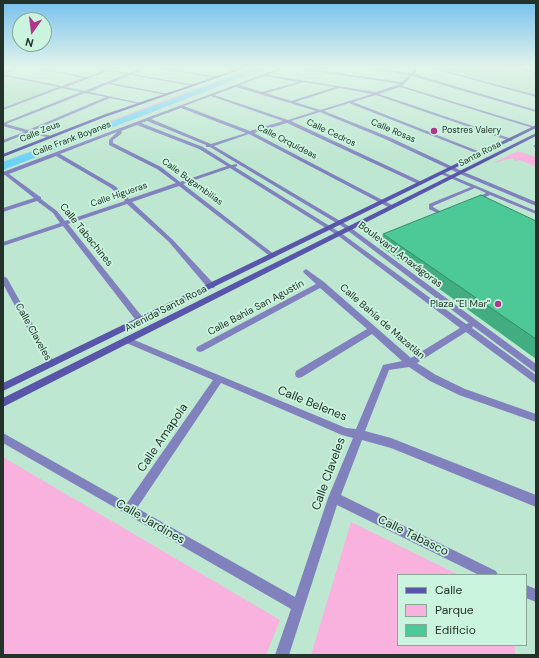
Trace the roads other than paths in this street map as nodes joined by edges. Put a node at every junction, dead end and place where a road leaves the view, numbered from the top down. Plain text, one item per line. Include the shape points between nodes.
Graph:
1 (31, 99) edge
2 (68, 99) edge
3 (106, 99) edge
4 (118, 99) edge
5 (152, 99) edge
6 (200, 99) edge
7 (221, 99) edge
8 (280, 99) edge
9 (301, 99) edge
10 (360, 99) edge
11 (390, 99) edge
12 (445, 99) edge
13 (494, 99) edge
14 (290, 102) junction
15 (349, 102) junction
16 (139, 103) junction
17 (180, 106) junction
18 (3, 109) edge
19 (321, 111) junction
20 (536, 111) edge
21 (147, 119) junction
22 (287, 121) junction
23 (137, 123) junction
24 (3, 125) edge
25 (535, 127) edge
26 (117, 130) junction
27 (28, 132) junction
28 (250, 132) junction
29 (536, 134) edge
30 (49, 137) junction
31 (510, 140) junction
32 (3, 142) edge
33 (210, 146) junction
34 (201, 148) junction
35 (56, 154) junction
36 (481, 154) junction
37 (3, 156) edge
38 (242, 163) junction
39 (232, 167) junction
40 (452, 168) junction
41 (442, 173) junction
42 (462, 173) junction
43 (4, 174) edge
44 (452, 177) junction
45 (180, 183) junction
46 (420, 183) junction
47 (475, 187) junction
48 (490, 193) junction
49 (39, 198) junction
50 (127, 201) junction
51 (383, 202) junction
52 (470, 204) edge
53 (536, 204) edge
54 (392, 207) junction
55 (3, 210) edge
56 (536, 213) edge
57 (451, 215) edge
58 (339, 223) junction
59 (65, 224) junction
60 (328, 228) junction
61 (349, 229) junction
62 (339, 234) junction
63 (3, 244) edge
64 (273, 256) junction
65 (306, 271) dead end
66 (3, 278) edge
67 (321, 284) junction
68 (211, 286) junction
69 (140, 321) junction
70 (474, 323) junction
71 (465, 328) junction
72 (372, 330) junction
73 (126, 340) junction
74 (200, 349) dead end
75 (52, 364) junction
76 (410, 364) junction
77 (536, 369) edge
78 (299, 374) dead end
79 (218, 380) junction
80 (536, 380) edge
81 (3, 387) edge
82 (3, 403) edge
83 (536, 418) edge
84 (358, 434) junction
85 (3, 438) edge
86 (334, 498) junction
87 (536, 501) edge
88 (129, 510) junction
89 (490, 574) edge
90 (527, 592) edge
91 (536, 596) edge
92 (298, 606) junction
93 (282, 655) edge

1 - 18 street
2 - 24 street
3 - 27 street
4 - 16 street
5 - 16 main road, Calle Zeus
6 - 17 street, Calle Frank Boyanes
7 - 22 street, Calle Cedros
8 - 14 street, Calle Rosas
9 - 14 street
10 - 15 street
11 - 31 street
12 - 25 street
13 - 20 street
14 - 19 street, Calle Rosas
15 - 19 street
15 - 36 street
16 - 30 main road, Calle Zeus
17 - 21 street, Calle Frank Boyanes
17 - 28 street, Calle Orquídeas
19 - 22 street
19 - 40 street, Calle Rosas
21 - 23 street, Calle Frank Boyanes
21 - 33 street
22 - 28 street
22 - 46 street, Calle Cedros
23 - 26 street, Calle Frank Boyanes
23 - 34 street
24 - 27 street
25 - 31 main road, Avenida Santa Rosa
26 - 35 street, Calle Frank Boyanes
26 - 45 street, Calle Bugambilias via 120,132 111,140 111,144 159,168
27 - 30 street
27 - 32 street
28 - 33 street
28 - 51 street, Calle Orquídeas
29 - 42 main road, Santa Rosa
30 - 37 main road, Calle Zeus
31 - 36 main road, Avenida Santa Rosa
33 - 34 street
33 - 38 street
34 - 39 street
35 - 43 street, Calle Frank Boyanes
35 - 50 street via 108,184
36 - 40 main road, Avenida Santa Rosa
38 - 39 street, Calle Higueras
38 - 58 street
39 - 45 street, Calle Higueras
39 - 60 street
40 - 41 main road, Avenida Santa Rosa
40 - 42 street
41 - 44 lane
41 - 46 main road, Avenida Santa Rosa
42 - 44 main road, Santa Rosa
42 - 53 street
43 - 49 street, Calle Tabachines
44 - 47 lane
44 - 54 main road, Avenida Santa Rosa
45 - 50 street, Calle Higueras
45 - 64 street, Calle Bugambilias
46 - 51 main road, Avenida Santa Rosa
47 - 48 lane
47 - 57 lane via 430,206 444,215
48 - 52 lane
48 - 56 lane
49 - 55 street
49 - 59 street, Calle Tabachines
50 - 59 street, Calle Higueras
50 - 68 street via 171,241
51 - 54 street
51 - 58 main road, Avenida Santa Rosa
54 - 61 main road, Avenida Santa Rosa
58 - 60 main road, Avenida Santa Rosa
58 - 61 street
59 - 63 street, Calle Higueras
59 - 69 street, Calle Tabachines
60 - 62 street
60 - 64 main road, Avenida Santa Rosa
61 - 62 main road, Avenida Santa Rosa
61 - 70 street, Boulevard Anaxágoras
62 - 71 street, Boulevard Anaxágoras
62 - 73 main road, Avenida Santa Rosa
64 - 68 main road, Avenida Santa Rosa
65 - 67 street, Calle Bahía de Mazatlán
66 - 75 street, Calle Claveles
67 - 72 street, Calle Bahía de Mazatlán
67 - 74 street, Calle Bahía San Agustín
68 - 69 main road, Avenida Santa Rosa
69 - 75 main road, Avenida Santa Rosa
70 - 71 street, Calle Claveles
70 - 77 street, Boulevard Anaxágoras
71 - 76 street, Calle Claveles
71 - 80 street, Boulevard Anaxágoras
72 - 76 street, Calle Bahía de Mazatlán
72 - 78 street
73 - 79 street, Calle Belenes
73 - 82 main road, Avenida Santa Rosa
75 - 81 main road, Avenida Santa Rosa
76 - 83 street, Calle Bahía de Mazatlán via 456,389
76 - 84 street, Calle Claveles via 386,367
79 - 84 street, Calle Belenes via 346,432
79 - 88 street, Calle Amapola
84 - 86 street, Calle Claveles
84 - 87 street, Calle Belenes via 391,443
85 - 88 street, Calle Jardines
86 - 89 street, Calle Tabasco
86 - 92 street, Calle Claveles
88 - 92 street, Calle Jardines
90 - 91 street
92 - 93 street, Calle Claveles

